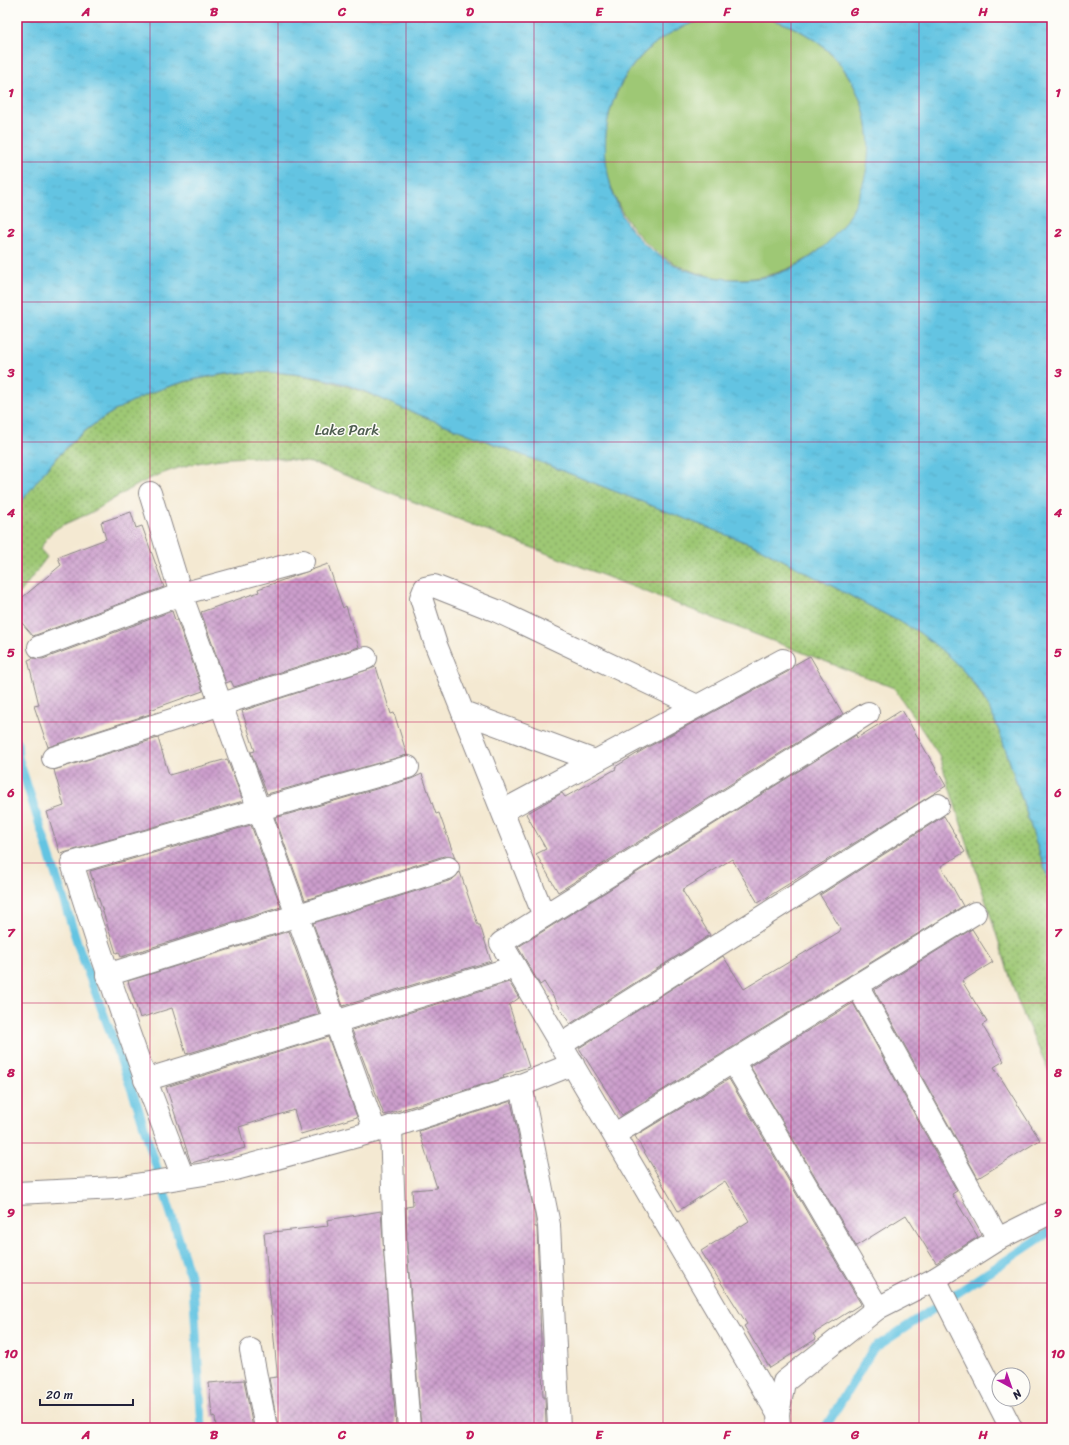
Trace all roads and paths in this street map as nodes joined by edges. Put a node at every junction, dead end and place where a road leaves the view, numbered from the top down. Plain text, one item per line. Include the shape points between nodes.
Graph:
1 (150, 493) dead end
2 (303, 561) dead end
3 (180, 594) junction
4 (39, 647) dead end
5 (366, 658) dead end
6 (783, 660) dead end
7 (220, 705) junction
8 (697, 706) junction
9 (463, 712) junction
10 (868, 713) dead end
11 (53, 758) dead end
12 (595, 761) junction
13 (408, 767) dead end
14 (938, 804) dead end
15 (259, 810) junction
16 (503, 811) junction
17 (448, 868) dead end
18 (975, 913) dead end
19 (297, 915) junction
20 (544, 916) junction
21 (516, 967) junction
22 (107, 975) junction
23 (857, 985) junction
24 (336, 1022) junction
25 (562, 1044) junction
26 (733, 1061) junction
27 (573, 1064) junction
28 (145, 1080) junction
29 (521, 1084) junction
30 (383, 1129) junction
31 (615, 1134) junction
32 (184, 1177) junction
33 (17, 1193) edge
34 (1052, 1212) edge
35 (998, 1239) junction
36 (935, 1279) junction
37 (878, 1308) junction
38 (251, 1350) dead end
39 (778, 1421) edge
40 (266, 1428) edge
41 (408, 1428) edge
42 (559, 1428) edge
43 (1011, 1428) edge

1 - 3 street
2 - 3 street
3 - 4 street
3 - 7 street
5 - 7 street
6 - 8 street
7 - 11 street
7 - 15 street
8 - 9 street via 497,611 434,586 425,588 421,598 436,645
8 - 12 street
9 - 12 street
9 - 16 street
10 - 20 street
12 - 16 street
13 - 15 street
14 - 25 street
15 - 19 street
15 - 22 street via 72,863
16 - 20 street
17 - 19 street
18 - 23 street
19 - 22 street
19 - 24 street
20 - 21 street via 501,943
21 - 24 street
21 - 25 street
22 - 28 street
23 - 26 street
23 - 35 street
24 - 28 street
24 - 30 street
25 - 27 street
26 - 31 street
26 - 37 street
27 - 29 street
27 - 31 street
28 - 32 street
29 - 30 street
29 - 42 street via 549,1225
30 - 32 street via 236,1169
30 - 41 street via 395,1248
31 - 39 street
32 - 33 street via 116,1188
34 - 35 street
35 - 36 street
36 - 37 street
36 - 43 street
37 - 39 street via 784,1382
38 - 40 street

